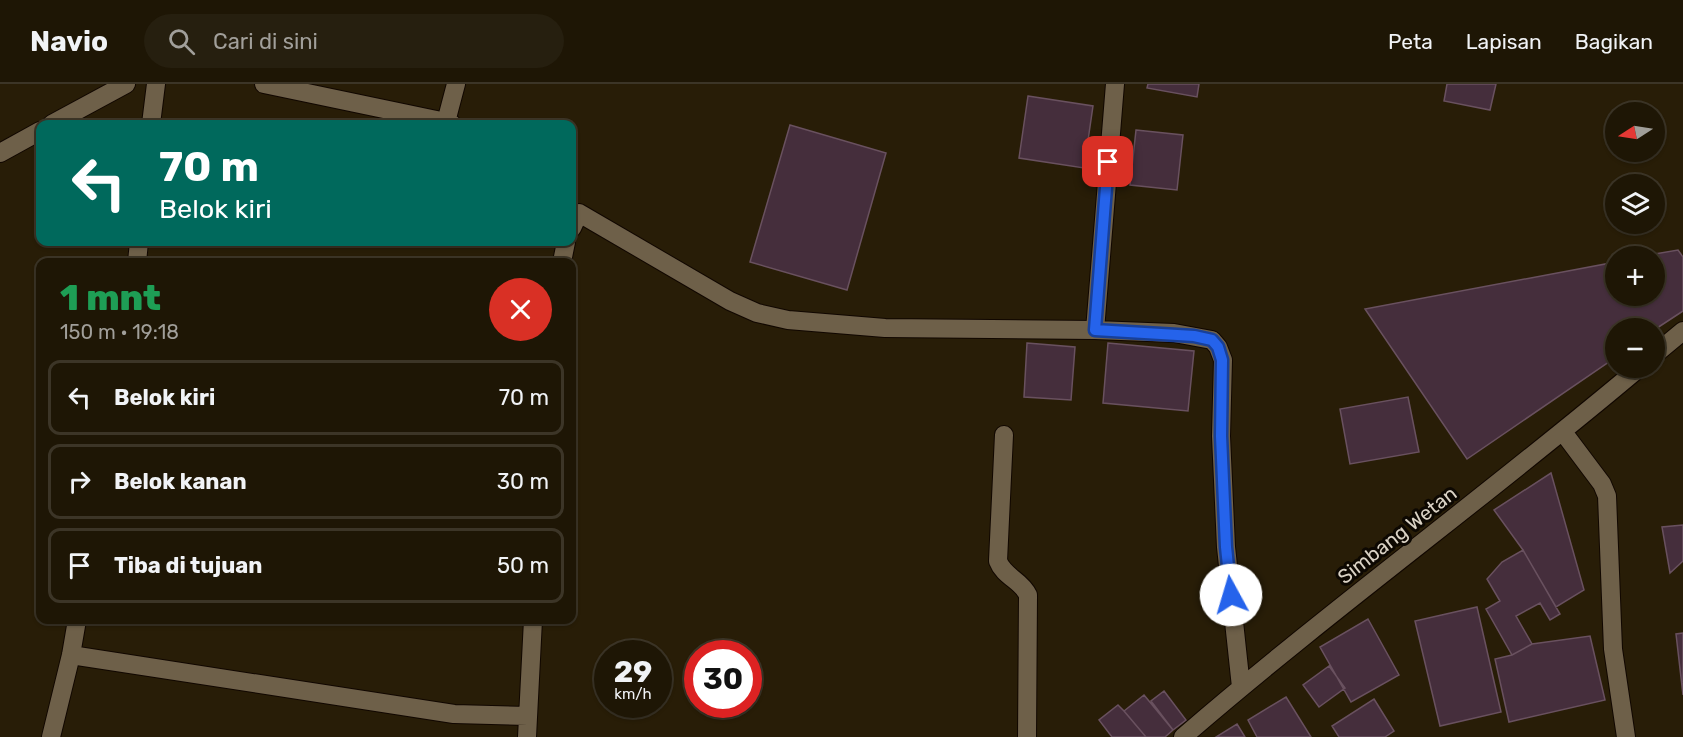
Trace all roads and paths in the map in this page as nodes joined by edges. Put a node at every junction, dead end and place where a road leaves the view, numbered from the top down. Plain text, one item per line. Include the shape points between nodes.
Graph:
1 (126, 84) edge
2 (156, 84) edge
3 (264, 84) edge
4 (456, 84) edge
5 (1115, 84) edge
6 (59, 120) edge
7 (152, 120) edge
8 (435, 120) edge
9 (450, 120) edge
10 (36, 133) edge
11 (0, 153) edge
12 (576, 216) edge
13 (1095, 330) junction
14 (1683, 331) edge
15 (1665, 346) edge
16 (1627, 378) edge
17 (1563, 432) junction
18 (1004, 435) dead end
19 (76, 624) edge
20 (533, 624) edge
21 (71, 655) junction
22 (1241, 687) junction
23 (528, 716) junction
24 (51, 737) edge
25 (527, 737) edge
26 (1027, 737) edge
27 (1183, 737) edge
28 (1626, 737) edge

1 - 6 street
2 - 7 street
3 - 8 street
4 - 9 street
5 - 13 street
10 - 11 street
12 - 13 street via 730,301 788,320 885,328
13 - 22 street via 1194,336 1212,340 1218,347 1222,360 1226,547
14 - 15 street
16 - 17 street, Simbang Wetan
17 - 22 street, Simbang Wetan
17 - 28 street via 1607,496 1613,649
18 - 26 street via 998,561 1028,595
19 - 21 street
20 - 23 street
21 - 23 street via 454,714
21 - 24 street
22 - 27 street, Simbang Wetan
23 - 25 street

